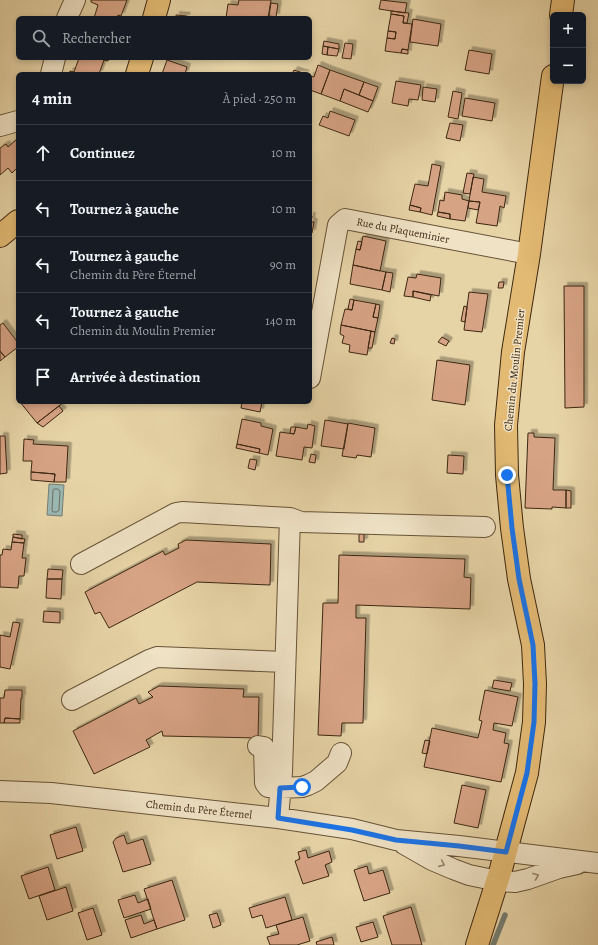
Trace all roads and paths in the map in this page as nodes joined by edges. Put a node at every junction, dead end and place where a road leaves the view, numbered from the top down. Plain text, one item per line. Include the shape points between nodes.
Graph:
1 (75, 0) edge
2 (159, 0) edge
3 (563, 0) edge
4 (561, 12) edge
5 (68, 16) edge
6 (155, 16) edge
7 (54, 60) edge
8 (141, 60) edge
9 (52, 72) edge
10 (138, 72) edge
11 (552, 84) edge
12 (16, 122) edge
13 (0, 126) edge
14 (16, 223) edge
15 (0, 236) edge
16 (529, 254) junction
17 (312, 367) edge
18 (290, 518) junction
19 (485, 527) dead end
20 (81, 564) dead end
21 (285, 662) junction
22 (72, 700) dead end
23 (258, 746) dead end
24 (341, 753) dead end
25 (280, 788) junction
26 (0, 792) edge
27 (278, 818) junction
28 (396, 840) junction
29 (506, 852) junction
30 (594, 862) edge
31 (498, 881) junction
32 (477, 945) edge

1 - 5 street
2 - 6 main road
3 - 4 main road
7 - 9 street
8 - 10 main road
11 - 16 main road, Chemin du Moulin Premier
12 - 13 street
14 - 15 main road
16 - 17 street, Rue du Plaqueminier via 345,219 338,225
16 - 29 main road, Chemin du Moulin Premier via 513,352 506,425 512,528 519,579 533,645 534,722 527,773
18 - 19 street via 301,522
18 - 20 street via 176,513
18 - 21 street
21 - 22 street via 157,657
21 - 25 street
23 - 25 street via 264,747 265,783 268,787
24 - 25 street via 337,763 316,781 302,787
25 - 27 street
26 - 27 street, Chemin du Père Éternel via 50,793
27 - 28 street, Chemin du Père Éternel
28 - 29 street, Chemin du Père Éternel
28 -> 31 street, Chemin du Père Éternel via 453,869
29 - 30 street, Chemin du Père Éternel
29 - 31 main road, Chemin du Moulin Premier
31 -> 30 street, Chemin du Père Éternel via 528,880 558,868
31 - 32 main road, Chemin du Moulin Premier

